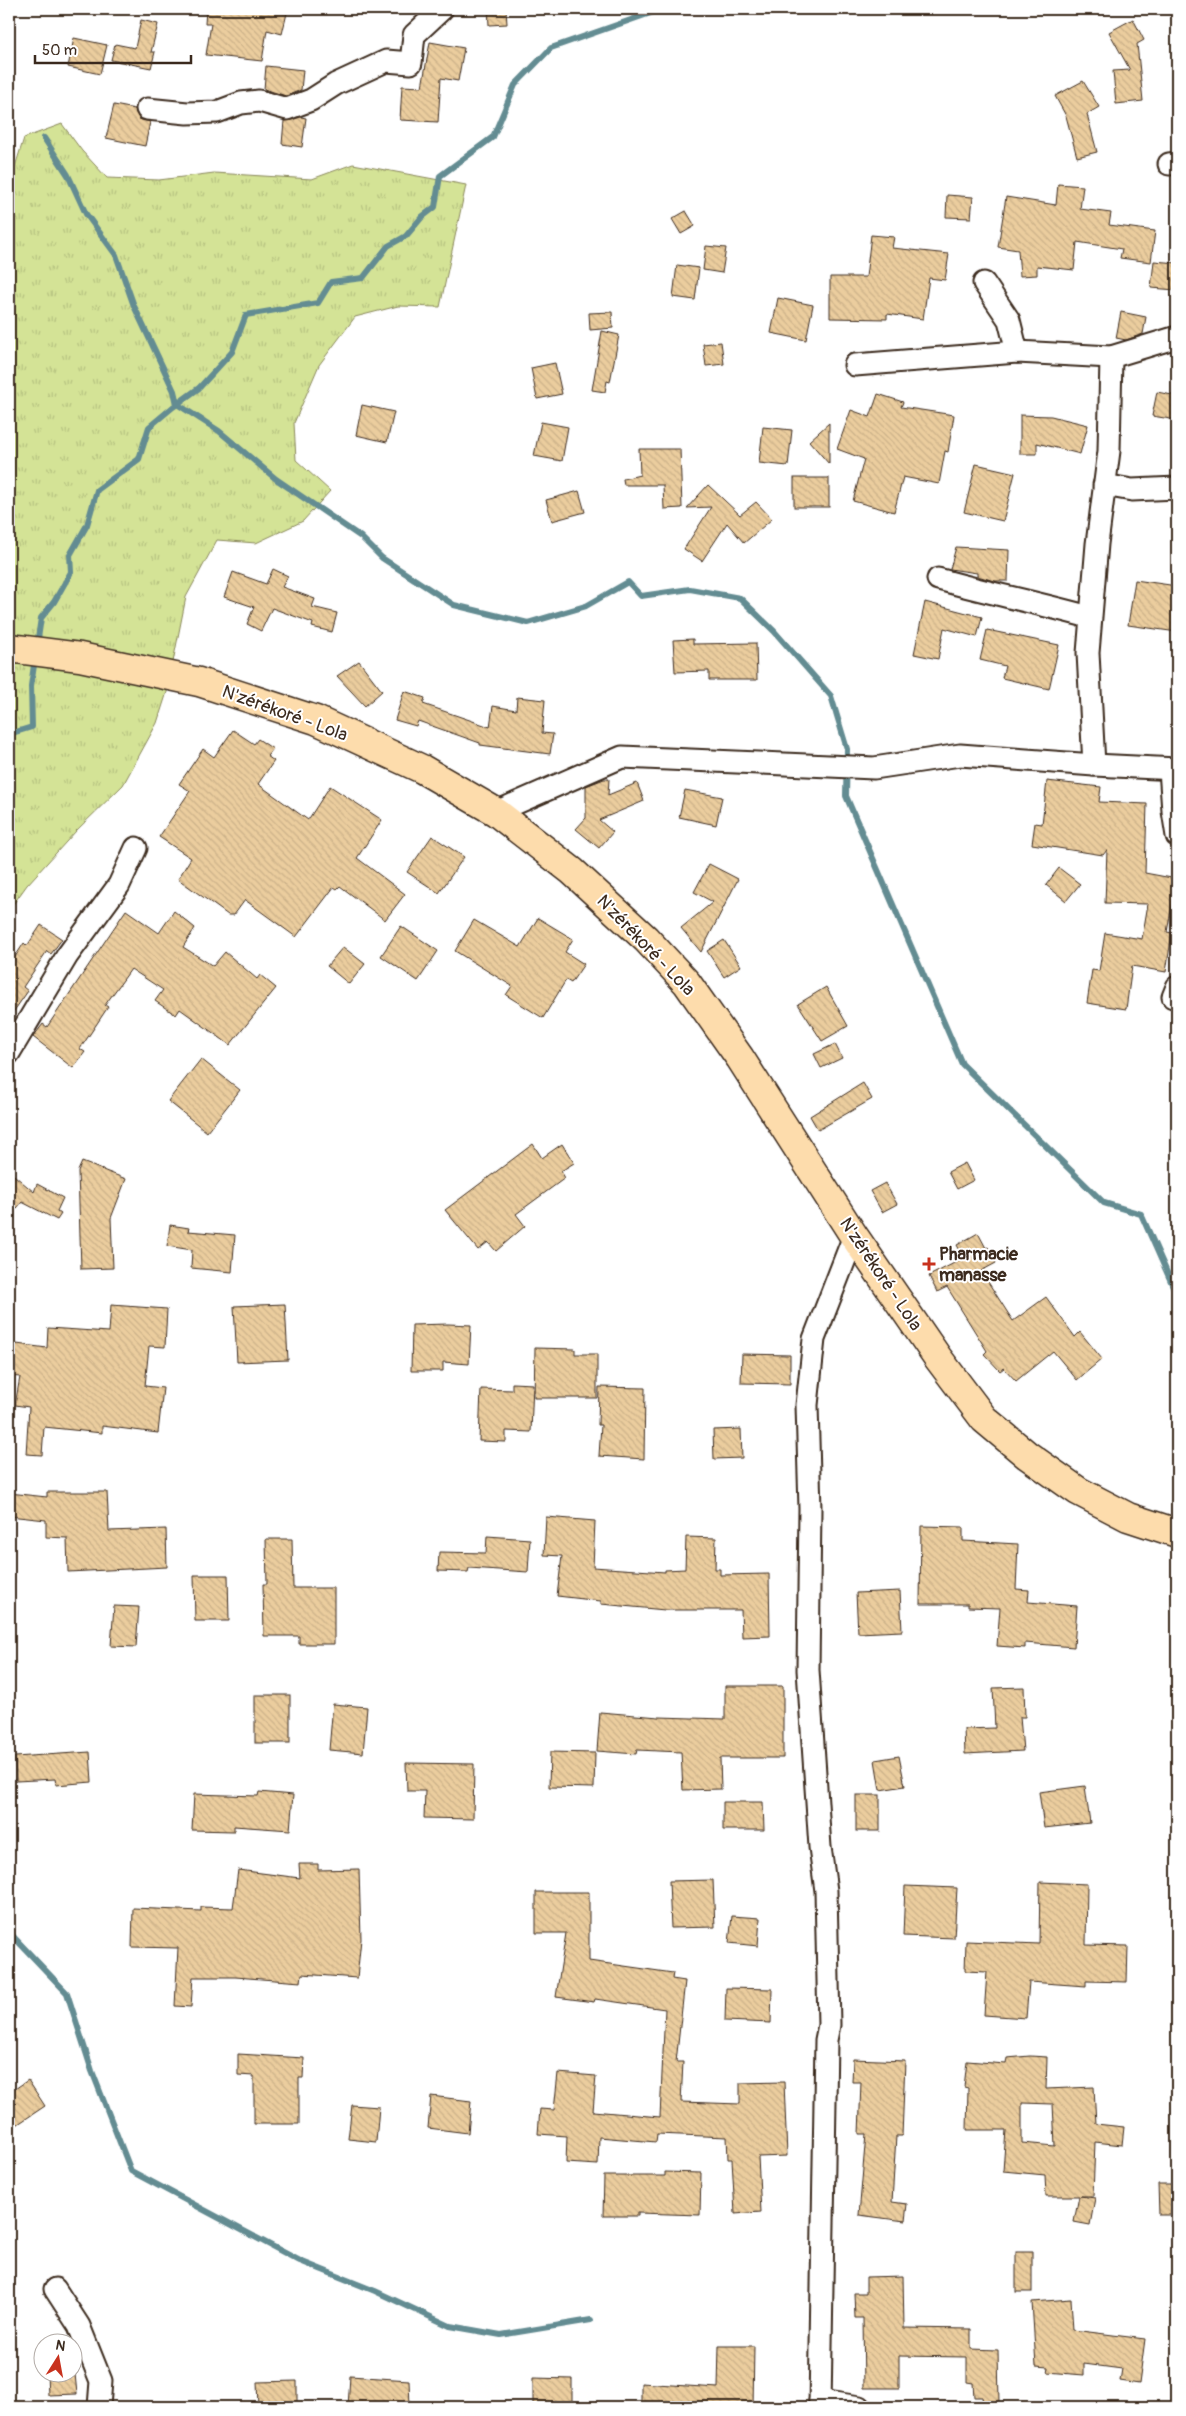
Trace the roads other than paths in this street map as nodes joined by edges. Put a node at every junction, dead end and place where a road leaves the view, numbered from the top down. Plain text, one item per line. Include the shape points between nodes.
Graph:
1 (442, 9) edge
2 (147, 109) dead end
3 (984, 283) dead end
4 (1177, 337) edge
5 (1017, 352) junction
6 (1111, 357) junction
7 (855, 365) dead end
8 (1104, 485) junction
9 (1177, 488) edge
10 (938, 579) dead end
11 (1089, 617) junction
12 (12, 648) edge
13 (1094, 766) junction
14 (1174, 769) edge
15 (496, 812) junction
16 (1177, 836) edge
17 (136, 848) dead end
18 (9, 1053) edge
19 (854, 1236) junction
20 (1177, 1533) edge
21 (56, 2289) dead end
22 (820, 2404) edge
23 (99, 2407) edge
24 (860, 2407) edge

1 - 2 street via 414,35 411,63 386,61 287,109 259,101 217,112
3 - 5 street via 1009,320
4 - 6 street
5 - 6 street
5 - 7 street
6 - 8 street via 1109,451
8 - 9 street via 1132,490
8 - 11 street
10 - 11 street
11 - 13 street
12 - 15 highway, N'zérékoré - Lola via 49,652 199,682 316,720 422,769
13 - 14 street
13 - 15 street via 960,755 874,768 622,757
14 - 16 street via 1173,811
15 - 19 highway, N'zérékoré - Lola via 572,871 646,939 687,984 740,1058
17 - 18 street via 119,885 67,956
19 - 20 highway, N'zérékoré - Lola via 984,1419 1078,1491 1128,1517
19 - 22 street via 814,1339 807,1406 810,1509 808,1670 826,1891 829,2025 826,2040
21 - 23 street via 79,2326 101,2381
22 - 24 street

